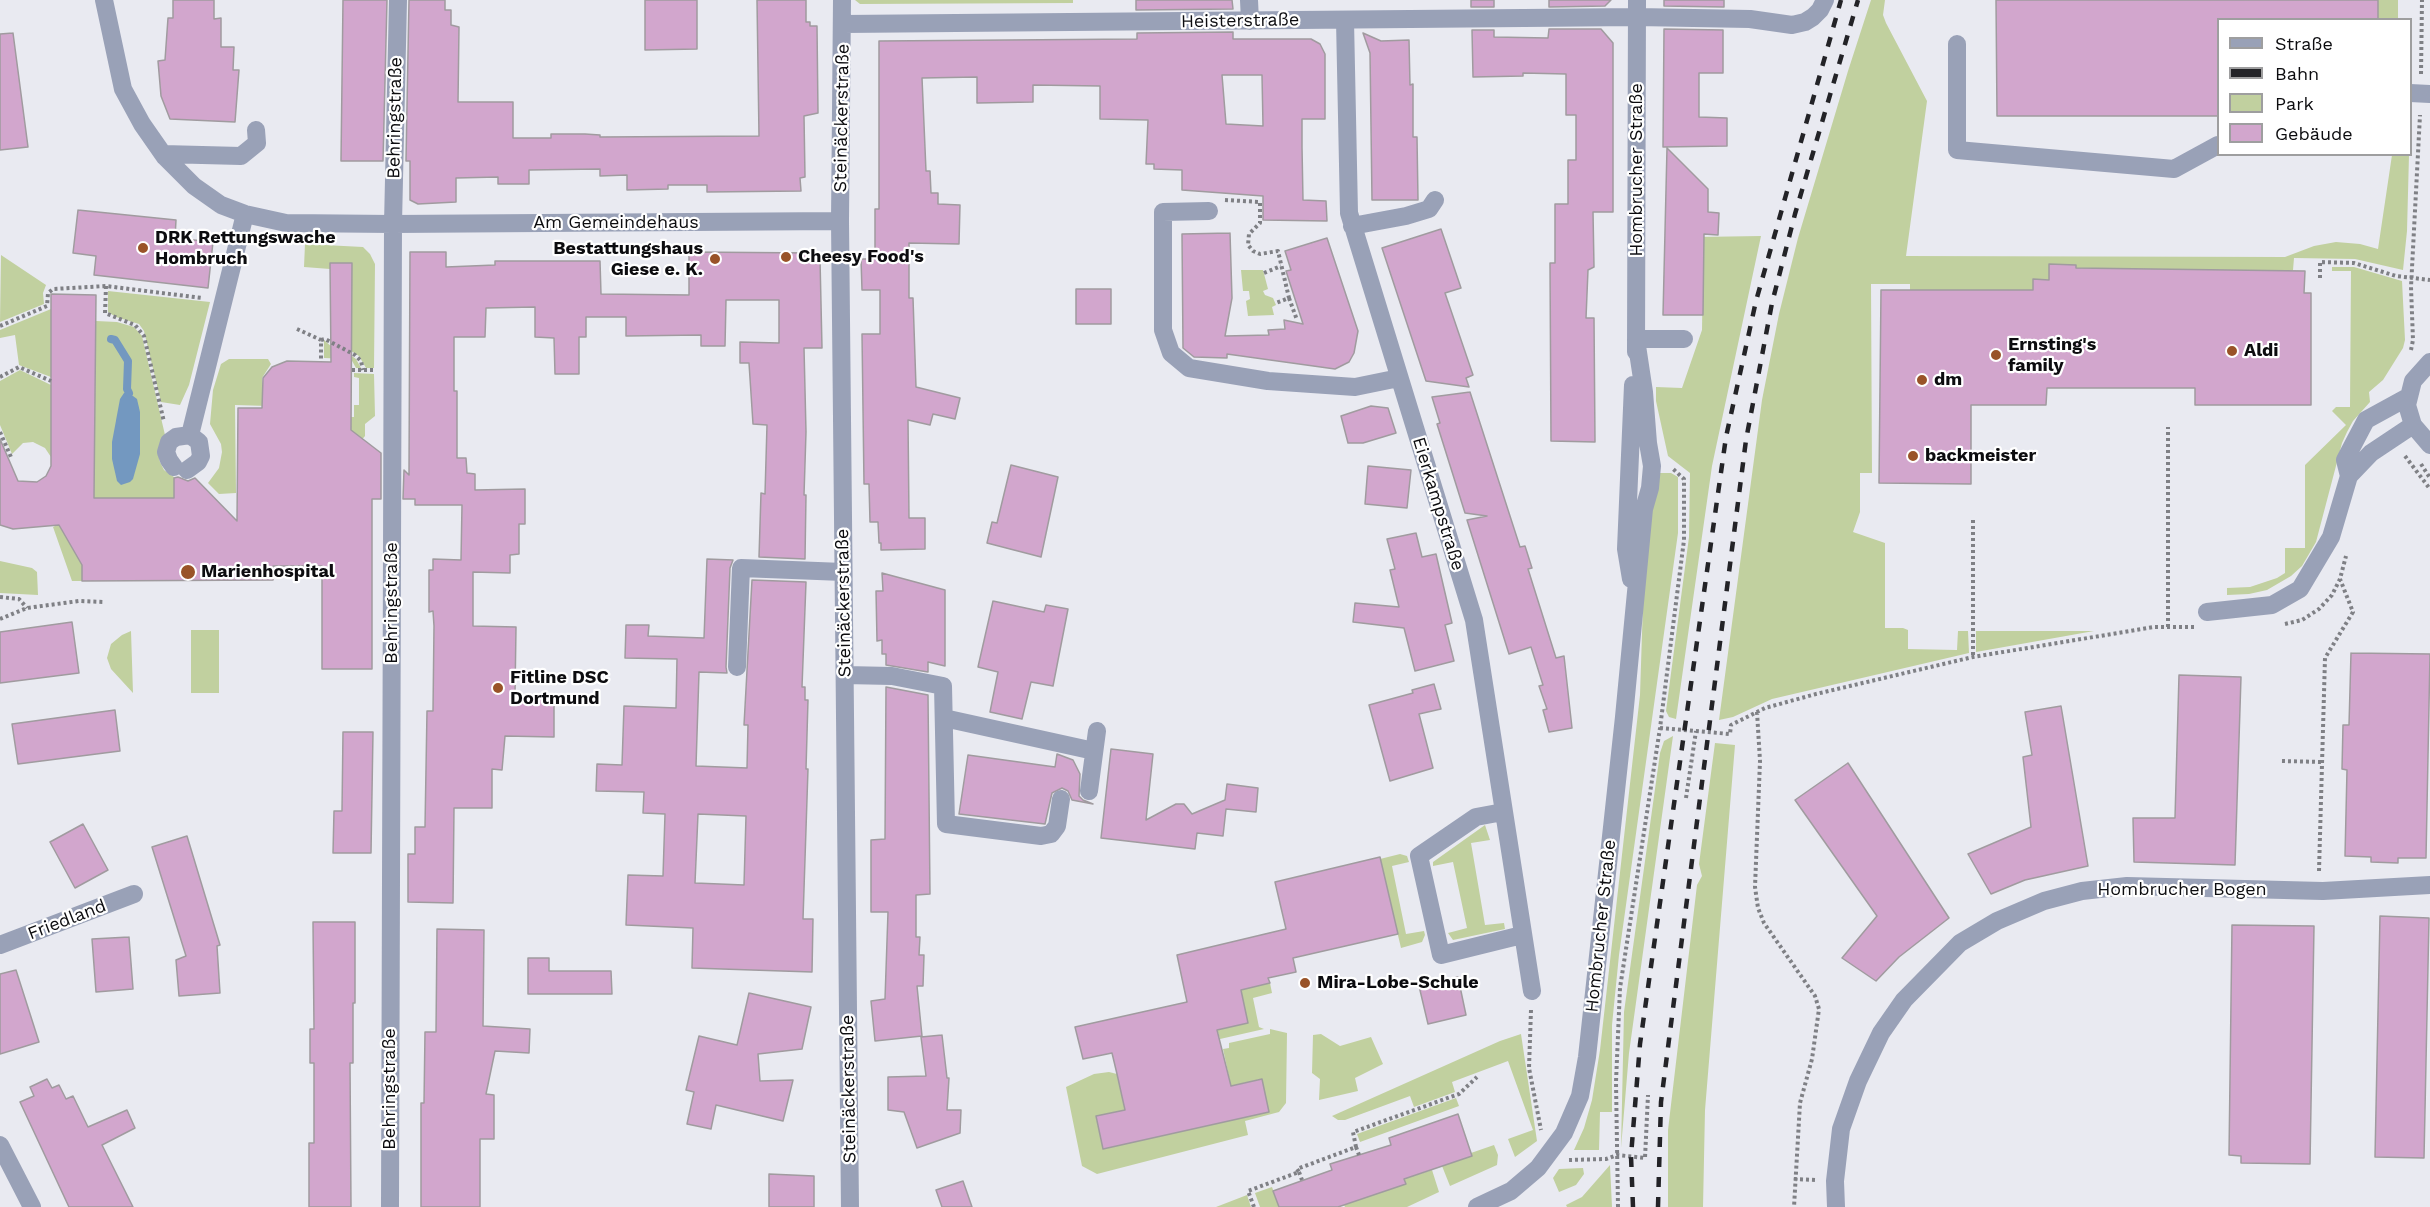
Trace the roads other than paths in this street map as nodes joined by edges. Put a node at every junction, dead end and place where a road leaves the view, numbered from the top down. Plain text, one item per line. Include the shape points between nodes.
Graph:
1 (104, 0) edge
2 (398, 0) edge
3 (842, 0) edge
4 (1249, 0) edge
5 (1825, 0) edge
6 (1637, 9) edge
7 (1345, 20) junction
8 (1250, 21) junction
9 (843, 24) junction
10 (1957, 44) dead end
11 (256, 130) dead end
12 (2217, 146) edge
13 (163, 154) junction
14 (1436, 200) dead end
15 (1209, 211) road end
16 (245, 214) junction
17 (840, 221) junction
18 (393, 224) junction
19 (1352, 226) junction
20 (1636, 339) junction
21 (1684, 339) dead end
22 (2429, 359) edge
23 (1399, 378) junction
24 (2408, 397) junction
25 (2413, 425) junction
26 (190, 435) junction
27 (2430, 445) edge
28 (2349, 476) junction
29 (843, 572) junction
30 (1635, 598) junction
31 (2207, 612) road end
32 (737, 667) dead end
33 (844, 675) junction
34 (944, 718) junction
35 (1097, 731) dead end
36 (1094, 751) junction
37 (1089, 791) dead end
38 (1061, 799) dead end
39 (1503, 812) junction
40 (2430, 885) edge
41 (134, 894) dead end
42 (1522, 935) junction
43 (0, 945) edge
44 (1532, 991) road end
45 (0, 1145) edge
46 (32, 1207) edge
47 (390, 1207) edge
48 (850, 1207) edge
49 (1477, 1207) edge
50 (1836, 1207) edge

1 - 13 street, Am Gemeindehaus via 123,89
2 - 18 street, Behringstraße
3 - 9 street, Steinäckerstraße
4 - 8 street
5 - 6 street, Heisterstraße via 1813,17 1797,24
6 - 7 street, Heisterstraße
6 - 20 street, Hombrucher Straße
7 - 8 street, Heisterstraße
7 - 19 street, Eierkampstraße
8 - 9 street, Heisterstraße
9 - 17 street, Steinäckerstraße
10 - 12 street via 1958,150 2174,168
11 - 13 street via 256,143 241,156
13 - 16 street, Am Gemeindehaus via 194,186 221,206
14 - 19 street via 1429,209
15 - 23 street via 1163,212 1163,330 1171,353 1189,368 1268,381 1355,387
16 - 18 street, Am Gemeindehaus via 286,223
16 - 26 street
17 - 18 street, Am Gemeindehaus
17 - 29 street, Steinäckerstraße
18 - 47 street, Behringstraße
19 - 23 street, Eierkampstraße
20 - 21 street
20 - 30 street, Hombrucher Straße via 1626,549
20 - 30 street, Hombrucher Straße via 1652,466
22 - 24 street via 2413,381
23 - 39 street, Eierkampstraße via 1474,620
24 - 25 street
24 - 28 street via 2366,420 2345,460
25 - 27 street
25 - 28 street via 2371,453
26 - 26 street via 199,442 201,456 198,462 181,468 168,460 166,452 171,441
28 - 31 street via 2331,537 2300,589 2272,605
29 - 32 street via 741,568
29 - 33 street, Steinäckerstraße
30 - 49 street, Hombrucher Straße via 1580,1096 1564,1132 1538,1168 1511,1191
33 - 34 street via 892,676 943,686
33 - 48 street, Steinäckerstraße
34 - 36 street
34 - 38 street via 946,824 1051,834 1057,826
35 - 36 street
36 - 37 street
39 - 42 street, Eierkampstraße
39 - 42 street via 1476,817 1419,856 1441,955
40 - 50 street, Hombrucher Bogen via 2323,891 2127,886 2054,898 1997,921 1960,943 1904,1000 1881,1033 1858,1080 1841,1129
41 - 43 street, Friedland
42 - 44 street, Eierkampstraße
45 - 46 street

